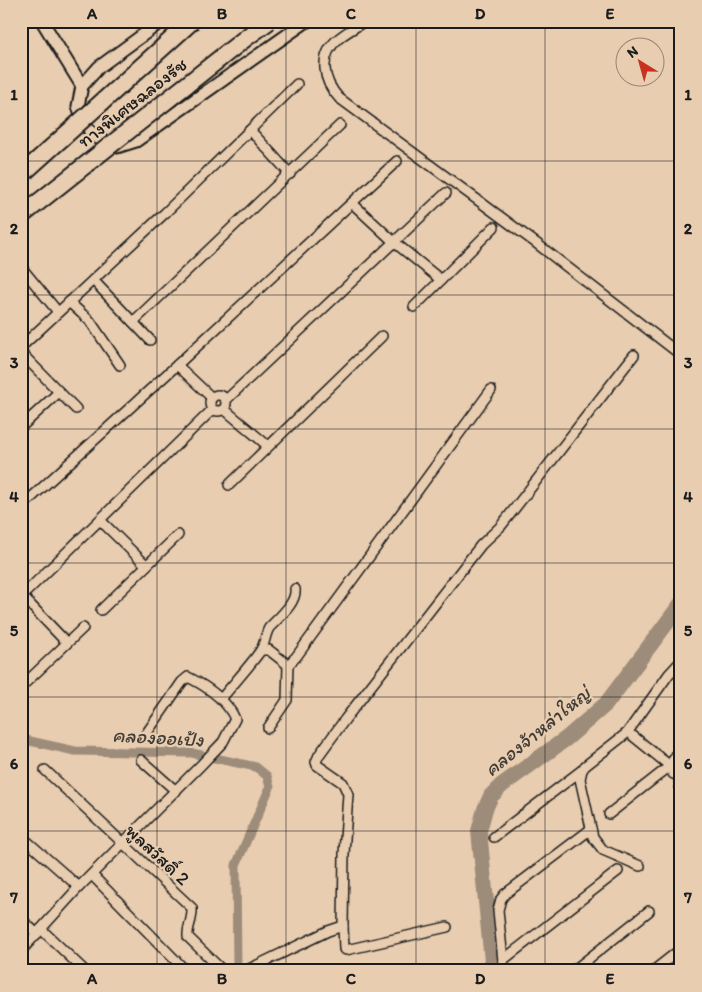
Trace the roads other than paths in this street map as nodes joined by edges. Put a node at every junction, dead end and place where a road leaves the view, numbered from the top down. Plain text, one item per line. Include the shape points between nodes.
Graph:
1 (42, 21) edge
2 (162, 21) edge
3 (192, 21) edge
4 (269, 21) edge
5 (307, 21) edge
6 (365, 21) edge
7 (297, 84) dead end
8 (82, 86) junction
9 (340, 125) dead end
10 (250, 130) junction
11 (397, 161) dead end
12 (290, 174) junction
13 (21, 175) edge
14 (446, 192) dead end
15 (352, 203) junction
16 (21, 216) edge
17 (494, 227) dead end
18 (394, 242) junction
19 (21, 266) edge
20 (93, 280) junction
21 (441, 280) junction
22 (69, 302) junction
23 (414, 307) dead end
24 (58, 312) junction
25 (133, 322) junction
26 (382, 336) dead end
27 (150, 340) dead end
28 (21, 347) edge
29 (21, 353) edge
30 (634, 354) dead end
31 (681, 355) edge
32 (120, 365) dead end
33 (177, 365) junction
34 (491, 390) dead end
35 (59, 392) junction
36 (212, 398) junction
37 (225, 404) junction
38 (76, 409) dead end
39 (212, 410) junction
40 (21, 427) edge
41 (268, 446) junction
42 (229, 485) dead end
43 (21, 508) edge
44 (100, 520) junction
45 (178, 535) dead end
46 (146, 565) junction
47 (295, 589) dead end
48 (22, 596) edge
49 (101, 610) dead end
50 (83, 628) dead end
51 (68, 643) junction
52 (261, 650) junction
53 (288, 665) junction
54 (679, 665) edge
55 (21, 687) edge
56 (221, 699) junction
57 (268, 728) dead end
58 (633, 736) dead end
59 (144, 737) dead end
60 (681, 743) edge
61 (141, 760) dead end
62 (675, 761) edge
63 (45, 770) dead end
64 (582, 770) junction
65 (680, 776) edge
66 (176, 791) junction
67 (681, 799) edge
68 (608, 814) dead end
69 (591, 828) junction
70 (21, 836) edge
71 (494, 837) dead end
72 (124, 844) junction
73 (640, 866) dead end
74 (618, 871) dead end
75 (92, 875) junction
76 (79, 887) junction
77 (649, 911) dead end
78 (21, 919) edge
79 (343, 926) junction
80 (447, 927) dead end
81 (39, 932) junction
82 (681, 949) edge
83 (21, 951) edge
84 (503, 960) junction
85 (85, 971) edge
86 (186, 971) edge
87 (223, 971) edge
88 (245, 971) edge
89 (504, 971) edge
90 (573, 971) edge
91 (653, 971) edge

1 - 8 street
2 - 8 street via 99,68
3 - 13 highway, ทางพิเศษฉลองรัช, bridge
4 - 16 highway, ทางพิเศษฉลองรัช, bridge
5 - 8 street via 136,141 117,147 95,137 85,125 78,106
6 - 31 street via 338,39 330,50 326,77 333,92
7 - 10 street
9 - 12 street
10 - 12 street
10 - 20 street
11 - 15 street
12 - 25 street
14 - 18 street
15 - 18 street
15 - 33 street
17 - 21 street
18 - 21 street
18 - 37 street
19 - 24 street
20 - 22 street
20 - 25 street
21 - 23 street
22 - 24 street
22 - 32 street via 90,321
24 - 28 street
25 - 27 street
26 - 41 street
29 - 35 street
30 - 79 street via 319,755 317,765 343,782 348,794
33 - 36 street
33 - 43 street
34 - 53 street
35 - 38 street
35 - 40 street
36 - 37 street via 221,395
36 - 39 street
37 - 39 street via 218,412
37 - 41 street
39 - 44 street
41 - 42 street
44 - 46 street
44 - 48 street
45 - 46 street
46 - 49 street
47 - 52 street via 293,600 269,628
48 - 51 street
50 - 51 street
51 - 55 street
52 - 53 street via 269,650
52 - 56 street
53 - 57 street via 287,700
54 - 64 street via 627,733
56 - 59 street via 186,678
56 - 66 street via 236,719 223,742
58 - 62 street
60 - 62 street
61 - 66 street
62 - 65 street via 673,774
62 - 68 street
63 - 72 street, พูลสวัสดิ์ 2
64 - 69 street via 581,785
64 - 71 street
65 - 67 street
66 - 72 street
69 - 73 street via 593,837 603,850
69 - 84 street via 501,899 498,910
70 - 76 street
72 - 75 street
72 - 87 street, พูลสวัสดิ์ 2 via 192,908 188,937
74 - 84 street
75 - 76 street
75 - 86 street
76 - 81 street
77 - 90 street
78 - 81 street
79 - 80 street via 346,950
79 - 88 street
81 - 83 street
81 - 85 street
82 - 91 street
84 - 89 street

